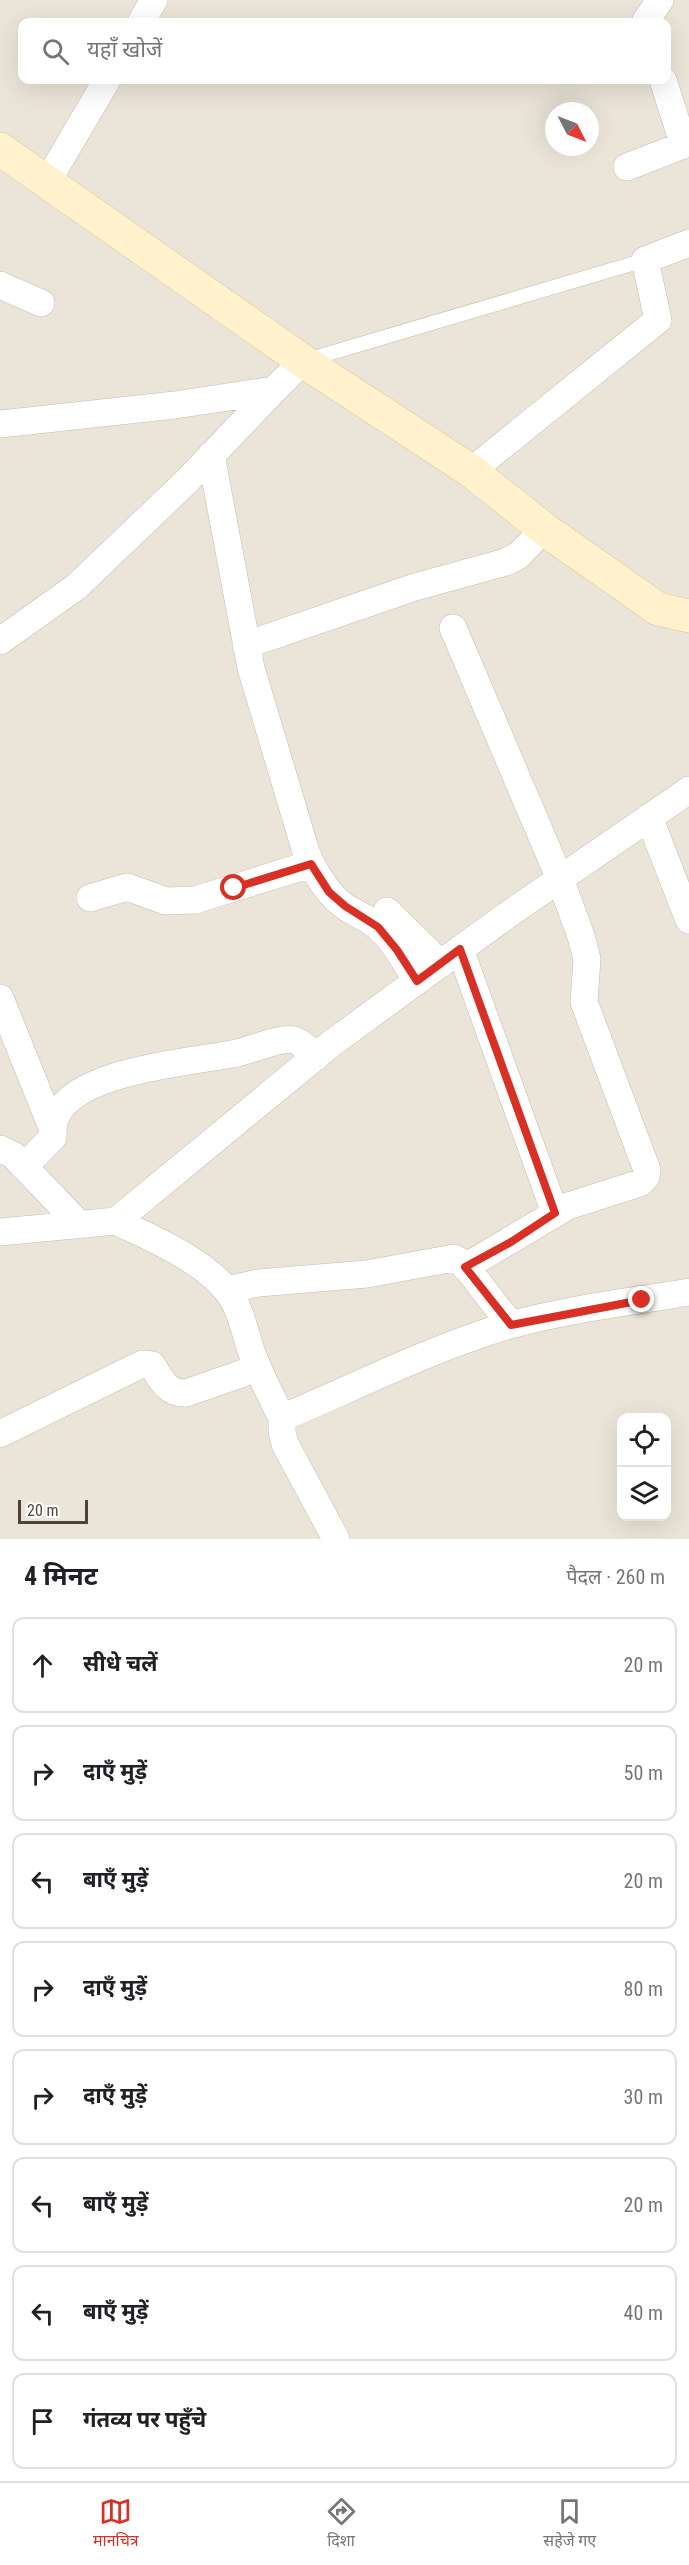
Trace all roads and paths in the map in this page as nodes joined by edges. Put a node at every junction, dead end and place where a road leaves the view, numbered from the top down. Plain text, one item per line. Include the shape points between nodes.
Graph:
1 (154, 0) edge
2 (660, 0) edge
3 (143, 18) edge
4 (648, 18) edge
5 (105, 84) edge
6 (664, 84) edge
7 (0, 149) edge
8 (627, 167) dead end
9 (47, 182) junction
10 (689, 243) edge
11 (645, 260) junction
12 (0, 285) edge
13 (41, 303) dead end
14 (303, 361) junction
15 (274, 390) junction
16 (0, 424) edge
17 (211, 455) junction
18 (471, 471) junction
19 (544, 529) junction
20 (689, 616) edge
21 (453, 628) dead end
22 (0, 641) edge
23 (246, 645) junction
24 (689, 790) edge
25 (650, 817) junction
26 (311, 864) junction
27 (560, 879) junction
28 (90, 898) dead end
29 (387, 911) dead end
30 (689, 920) edge
31 (450, 957) junction
32 (417, 981) junction
33 (0, 998) edge
34 (316, 1057) junction
35 (53, 1130) junction
36 (0, 1149) edge
37 (24, 1167) junction
38 (555, 1213) junction
39 (116, 1221) junction
40 (80, 1225) junction
41 (0, 1232) edge
42 (465, 1267) junction
43 (227, 1290) junction
44 (689, 1293) edge
45 (511, 1325) junction
46 (258, 1368) junction
47 (282, 1418) junction
48 (0, 1434) edge
49 (336, 1539) edge

1 - 3 street
2 - 4 street
5 - 9 street
6 - 8 street via 683,143
7 - 9 street
9 - 14 street
10 - 11 street
11 - 14 lane
11 - 18 street via 658,320
12 - 13 street
14 - 15 street
14 - 18 street
15 - 16 street
15 - 17 street
17 - 22 street via 76,587
17 - 23 street
18 - 19 street
19 - 20 street via 658,609
19 - 23 street via 519,555 506,562 415,587
21 - 27 street
23 - 26 street
24 - 25 street
25 - 27 street
25 - 30 street
26 - 28 street via 195,900 166,901 127,887
26 - 32 street via 329,892 378,927
27 - 31 street
27 - 38 street via 585,948 585,1002 647,1170 640,1183 582,1200
29 - 31 street
31 - 32 street
31 - 38 street
32 - 34 street
33 - 35 street
34 - 35 street via 298,1041 288,1039 233,1054 143,1068 104,1079 72,1098 60,1111
34 - 39 street
35 - 37 street via 49,1143
36 - 37 street
37 - 40 street
38 - 42 street
39 - 40 street
39 - 43 street via 205,1270
40 - 41 street
42 - 43 street via 454,1258 367,1274 258,1283
42 - 45 street
43 - 46 street
44 - 45 street
45 - 47 street via 466,1339
46 - 47 street
46 - 48 street via 179,1394 168,1388 152,1365 142,1364
47 - 49 street via 285,1444

